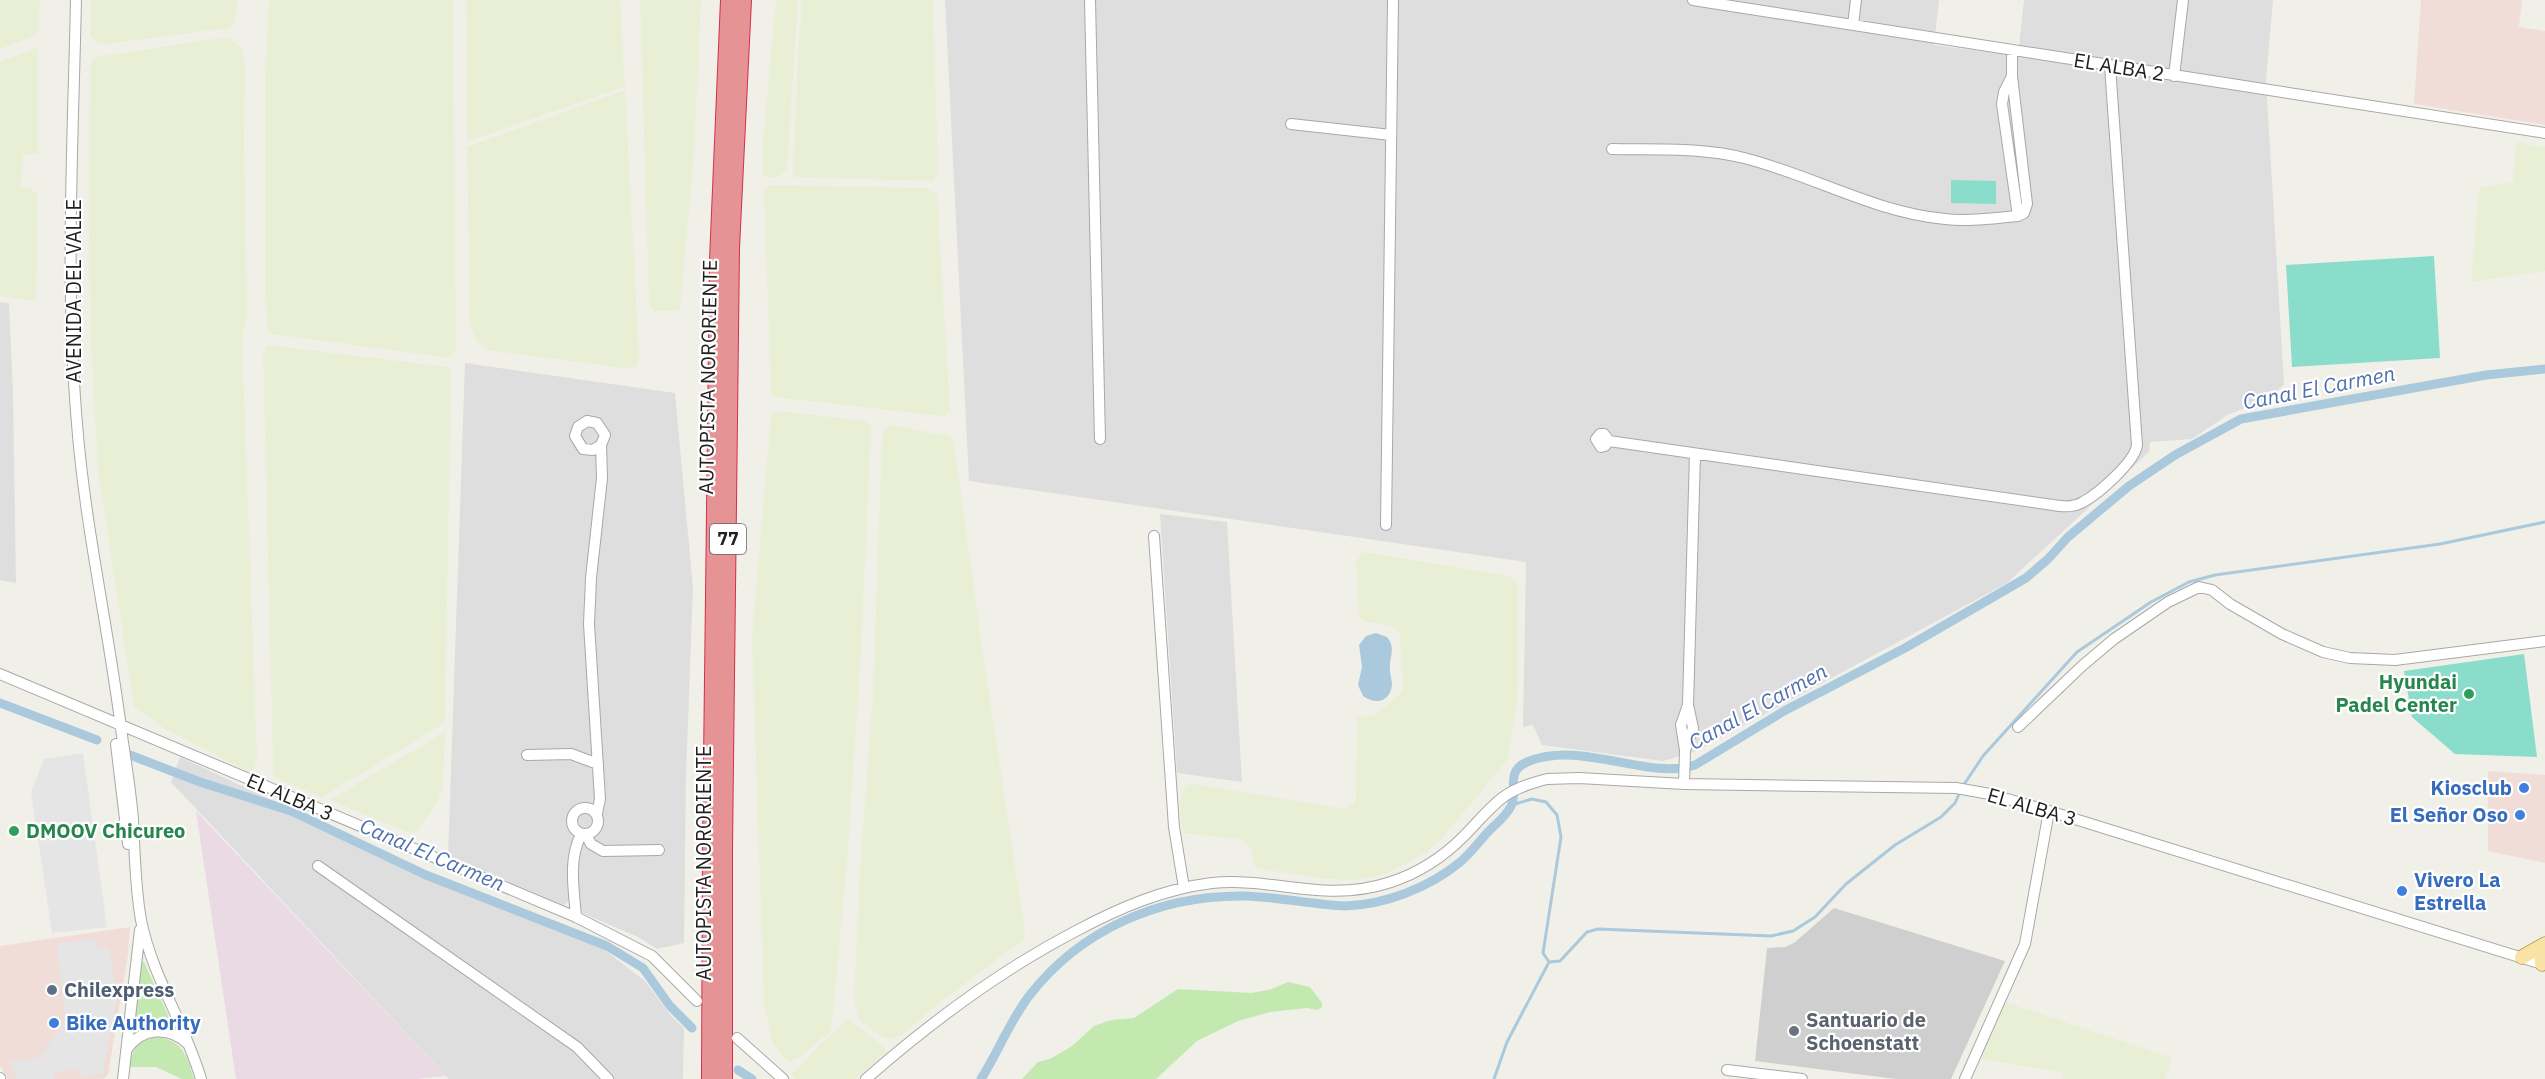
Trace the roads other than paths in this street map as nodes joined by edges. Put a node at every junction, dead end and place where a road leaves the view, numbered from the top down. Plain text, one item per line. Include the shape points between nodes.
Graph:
1 (76, 0) edge
2 (729, 0) edge
3 (743, 0) edge
4 (1090, 0) edge
5 (1393, 0) edge
6 (1693, 0) edge
7 (1856, 0) edge
8 (2183, 0) edge
9 (1853, 25) junction
10 (2012, 51) junction
11 (2110, 66) junction
12 (2174, 76) junction
13 (1291, 124) dead end
14 (2545, 134) edge
15 (1391, 135) junction
16 (1612, 149) dead end
17 (1100, 439) dead end
18 (1609, 441) dead end
19 (601, 445) dead end
20 (1695, 454) junction
21 (1386, 525) dead end
22 (1154, 536) dead end
23 (2545, 641) edge
24 (0, 674) edge
25 (117, 722) junction
26 (2018, 728) dead end
27 (527, 755) dead end
28 (598, 764) junction
29 (1684, 784) junction
30 (2049, 811) junction
31 (597, 813) junction
32 (584, 835) junction
33 (659, 850) dead end
34 (318, 866) dead end
35 (1184, 888) junction
36 (576, 917) junction
37 (141, 920) junction
38 (2543, 946) edge
39 (2522, 957) junction
40 (2543, 965) edge
41 (697, 1001) dead end
42 (737, 1038) dead end
43 (190, 1047) junction
44 (126, 1052) junction
45 (1727, 1070) dead end
46 (123, 1079) edge
47 (201, 1079) edge
48 (608, 1079) edge
49 (710, 1079) edge
50 (724, 1079) edge
51 (783, 1079) edge
52 (866, 1079) edge
53 (1802, 1079) edge
54 (1965, 1079) edge

1 - 25 street, AVENIDA DEL VALLE via 72,350 80,460 106,618
2 - 49 highway, AUTOPISTA NORORIENTE / 77 via 718,260
3 - 50 highway, AUTOPISTA NORORIENTE / 77 via 731,248
4 - 17 street
5 - 15 street
6 - 9 street, EL ALBA 2
7 - 9 street
8 - 12 street
9 - 10 street, EL ALBA 2
10 - 11 street, EL ALBA 2
10 - 16 street via 2012,76 2002,104 2018,216 1963,220 1924,217 1864,201 1733,155
11 - 12 street, EL ALBA 2
11 - 20 street via 2137,445 2132,460 2088,499 2066,507
12 - 14 street, EL ALBA 2
13 - 15 street
15 - 21 street
18 - 20 street
19 - 28 street via 602,478 589,624
20 - 29 street via 1688,705 1693,728 1685,750
22 - 35 street via 1174,826
23 - 26 street via 2395,660 2350,658 2299,642 2263,624 2212,590 2199,587 2114,639
24 - 25 street, EL ALBA 3
25 - 36 street, EL ALBA 3
25 - 37 street, AVENIDA DEL VALLE via 133,818 134,872
27 - 28 street via 571,754
28 - 31 street
29 - 30 street, EL ALBA 3 via 1961,789
29 - 35 street, EL ALBA 3 via 1579,778 1527,784 1502,798 1444,854 1381,885 1338,892 1239,882
30 - 39 street, EL ALBA 3
30 - 54 street via 2025,945
31 - 32 street via 597,824
31 - 32 street via 584,808 573,815 574,829
32 - 33 street via 603,851
32 - 36 street via 575,848 574,858
34 - 48 street via 577,1047
35 - 52 street, EL ALBA 3 via 1122,908 1018,962 948,1012
36 - 41 street, EL ALBA 3 via 652,956
37 - 43 street, AVENIDA DEL VALLE via 149,951
37 - 44 street, AVENIDA DEL VALLE
38 - 39 main road
38 - 40 main road
39 - 40 street, EL ALBA 3
42 - 51 street
43 - 44 street via 174,1034 157,1031 138,1037
43 - 47 street, AVENIDA DEL VALLE
44 - 46 street, AVENIDA DEL VALLE
45 - 53 street

